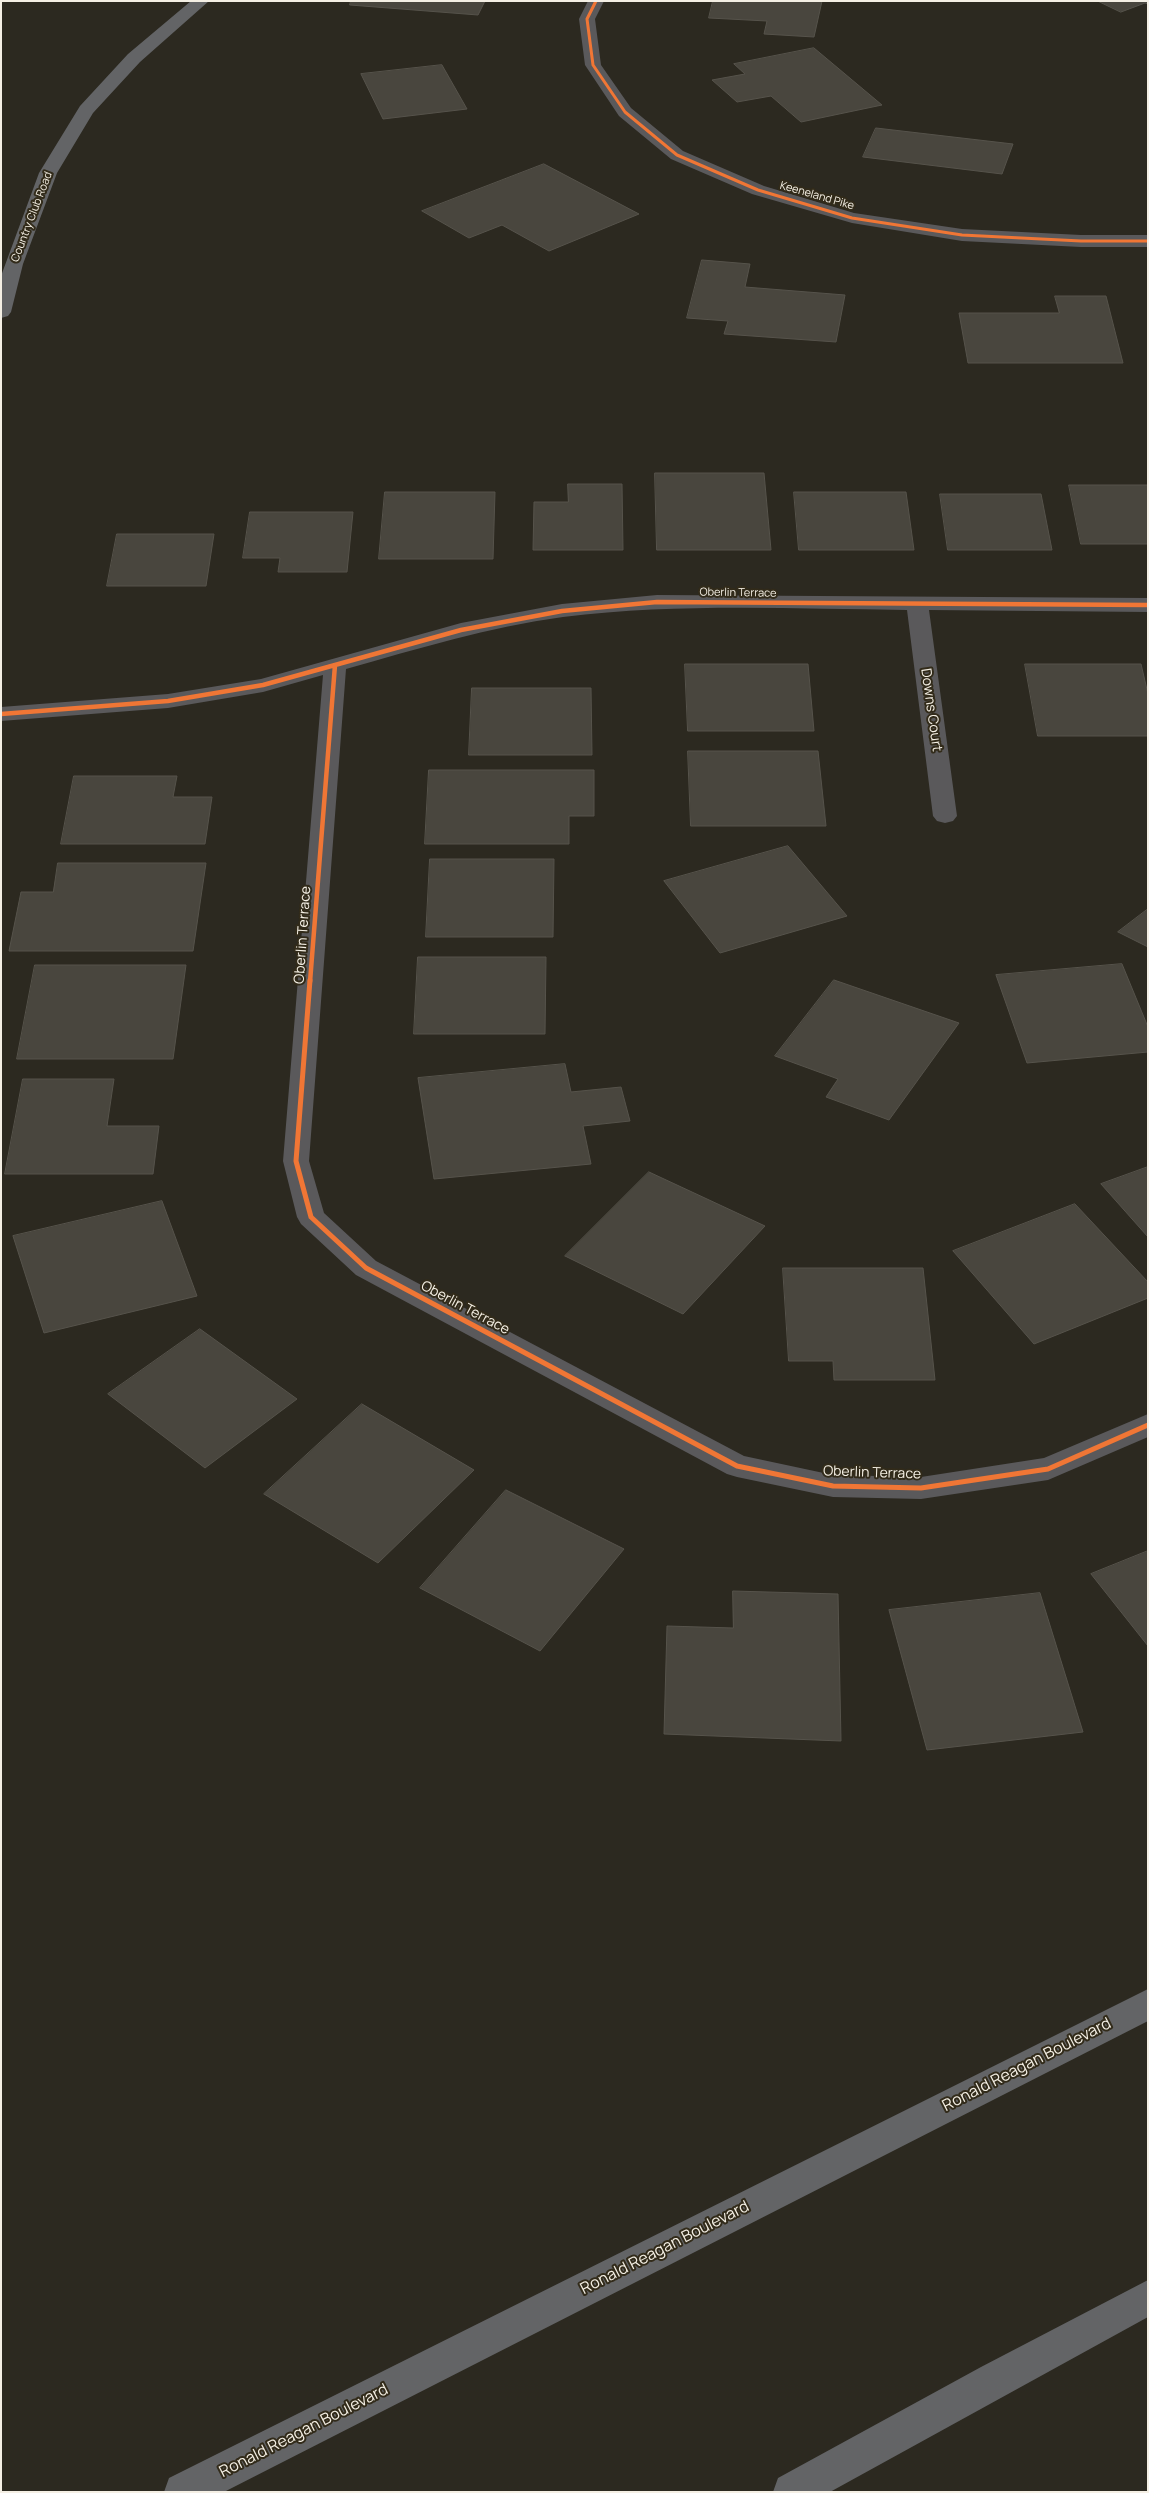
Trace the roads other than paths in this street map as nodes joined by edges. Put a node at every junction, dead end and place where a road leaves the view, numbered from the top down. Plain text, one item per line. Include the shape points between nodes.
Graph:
1 (201, 1) edge
2 (596, 1) edge
3 (1148, 241) edge
4 (1, 312) edge
5 (917, 604) junction
6 (1148, 605) edge
7 (335, 664) junction
8 (1, 714) edge
9 (945, 816) dead end
10 (1148, 1425) edge
11 (1148, 2004) edge
12 (1148, 2297) edge
13 (183, 2492) edge
14 (792, 2492) edge

1 - 4 main road, Country Club Road via 134,58 86,110 48,173 14,264
2 - 3 street, Keeneland Pike via 587,19 593,65 625,112 677,155 758,190 852,218 962,235
5 - 6 street, Oberlin Terrace
5 - 7 street, Oberlin Terrace via 657,602 562,611 461,630
5 - 9 street, Downs Court
7 - 8 street, Oberlin Terrace via 263,685 168,701
7 - 10 street, Oberlin Terrace via 296,1161 311,1217 366,1268 737,1466 823,1484 920,1488 1048,1469
11 - 13 main road, Ronald Reagan Boulevard
12 - 14 main road

